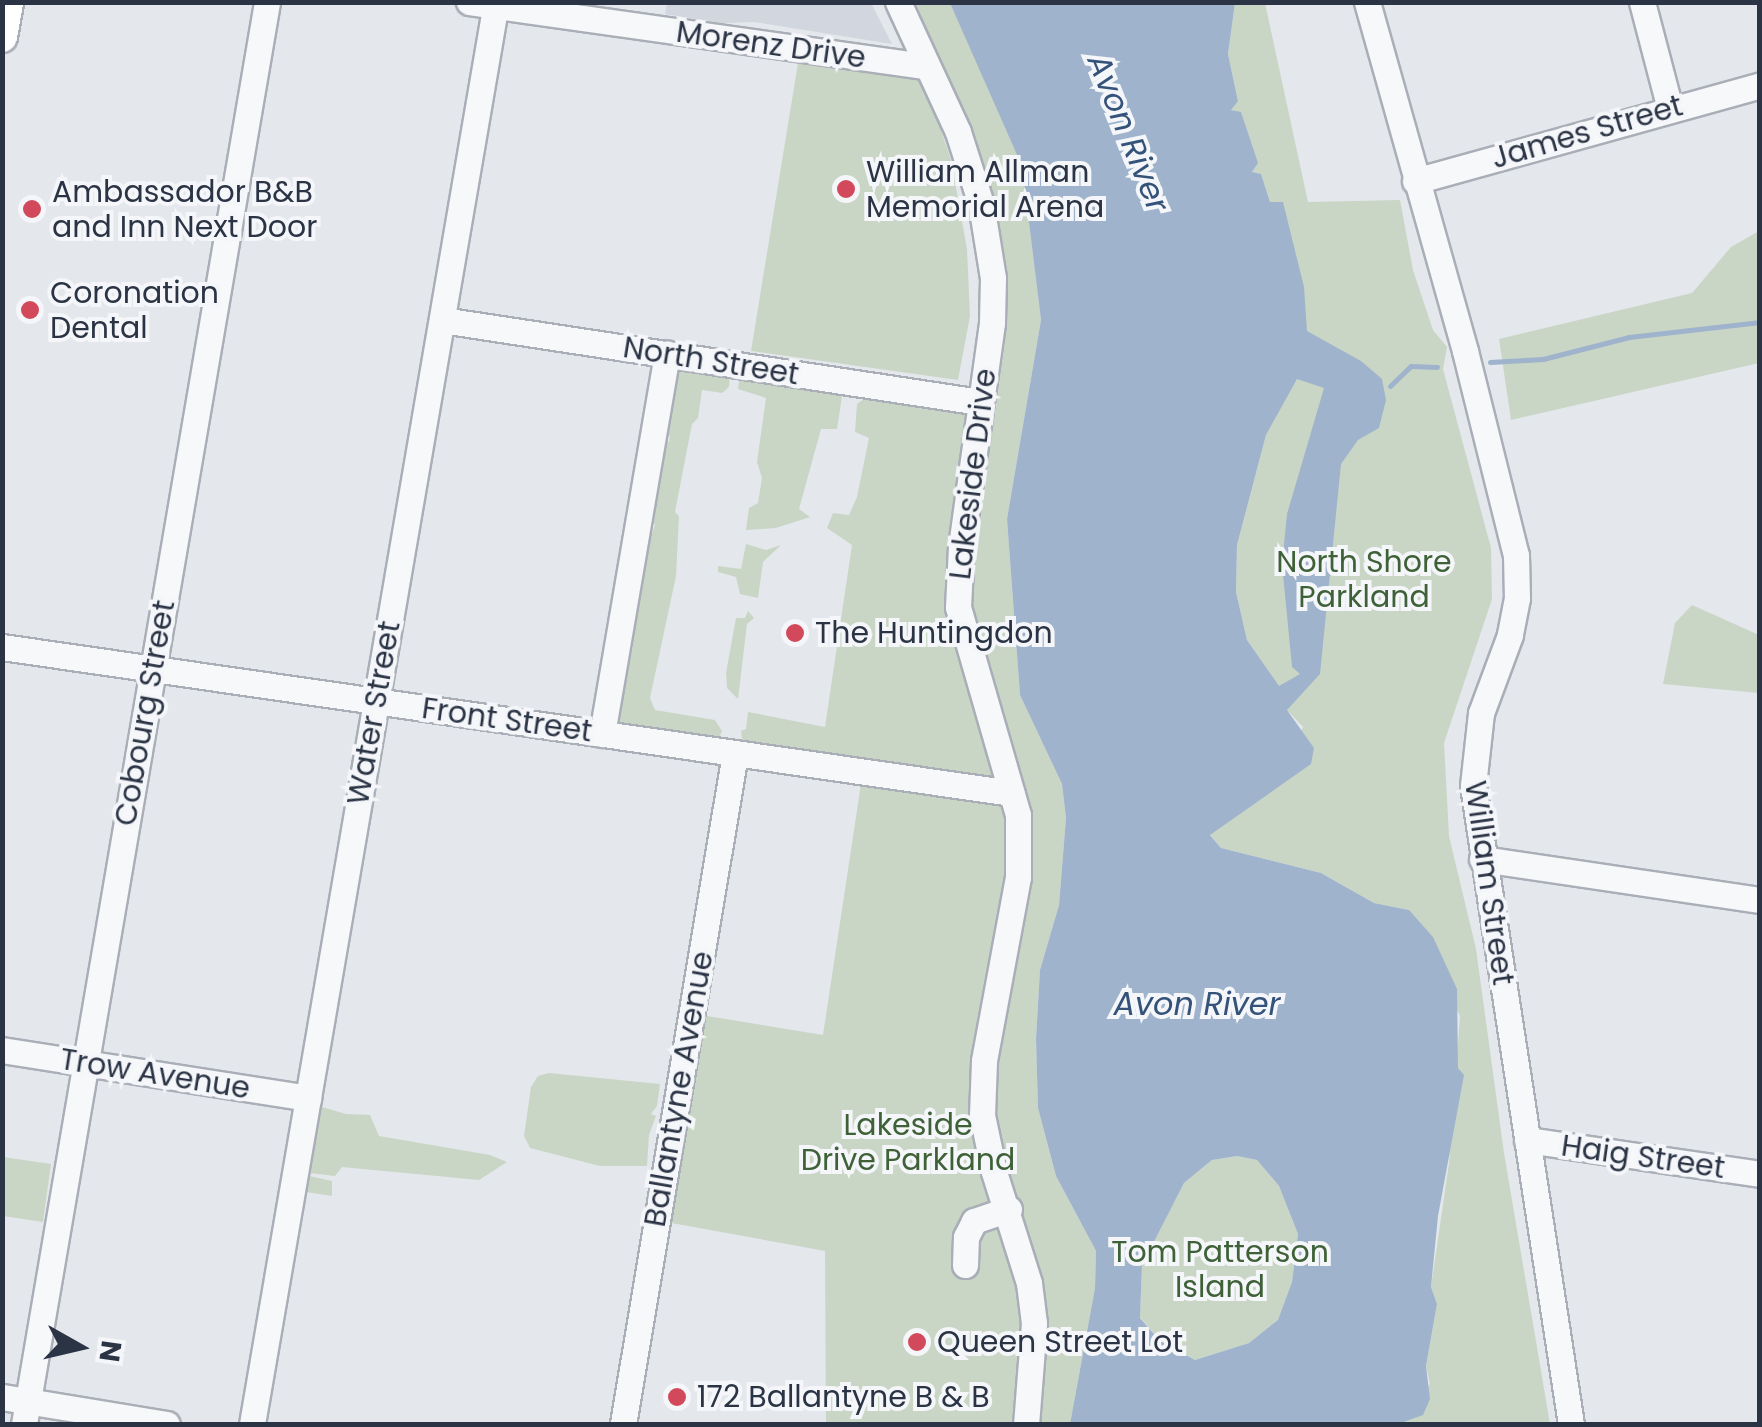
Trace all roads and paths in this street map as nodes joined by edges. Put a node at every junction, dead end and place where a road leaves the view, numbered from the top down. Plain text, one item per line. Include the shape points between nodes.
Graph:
1 (8, 2) edge
2 (267, 2) edge
3 (469, 2) edge
4 (898, 2) edge
5 (1366, 2) edge
6 (1642, 2) edge
7 (496, 5) edge
8 (2, 37) edge
9 (928, 66) junction
10 (1760, 85) edge
11 (1670, 109) junction
12 (1415, 181) junction
13 (442, 320) junction
14 (667, 354) junction
15 (980, 402) junction
16 (2, 647) edge
17 (154, 669) junction
18 (376, 701) junction
19 (602, 734) junction
20 (735, 753) junction
21 (1012, 794) junction
22 (1482, 859) junction
23 (1760, 900) edge
24 (2, 1050) edge
25 (83, 1063) junction
26 (308, 1098) junction
27 (1527, 1140) junction
28 (1760, 1174) edge
29 (1009, 1209) junction
30 (965, 1265) dead end
31 (18, 1408) edge
32 (167, 1424) edge
33 (252, 1424) edge
34 (622, 1424) edge
35 (1026, 1424) edge
36 (1571, 1424) edge

1 - 8 main road
2 - 17 street, Cobourg Street
3 - 7 street, Morenz Drive
4 - 9 street, Lakeside Drive
5 - 12 street, William Street
6 - 11 street
7 - 9 street, Morenz Drive
7 - 13 street, Water Street
9 - 15 street, Lakeside Drive via 981,204 993,278
10 - 11 street, James Street
11 - 12 street, James Street
12 - 22 street, William Street via 1516,554 1510,635 1481,713 1474,757
13 - 14 street, North Street
13 - 18 street, Water Street
14 - 15 street, North Street
14 - 19 street
15 - 21 street, Lakeside Drive via 958,607
16 - 17 street, Front Street
17 - 18 street, Front Street
17 - 25 street, Cobourg Street
18 - 19 street, Front Street
18 - 26 street, Water Street
19 - 20 street, Front Street
20 - 21 street, Front Street
20 - 34 street, Ballantyne Avenue
21 - 29 street, Lakeside Drive via 1018,877 984,1061 982,1115
22 - 23 street
22 - 27 street, William Street
24 - 25 street, Trow Avenue
25 - 26 street, Trow Avenue
25 - 31 street, Cobourg Street
26 - 33 street, Water Street
27 - 28 street, Haig Street
27 - 36 street, William Street
29 - 30 street via 974,1221
29 - 35 street, Lakeside Drive via 1034,1323
31 - 32 street

